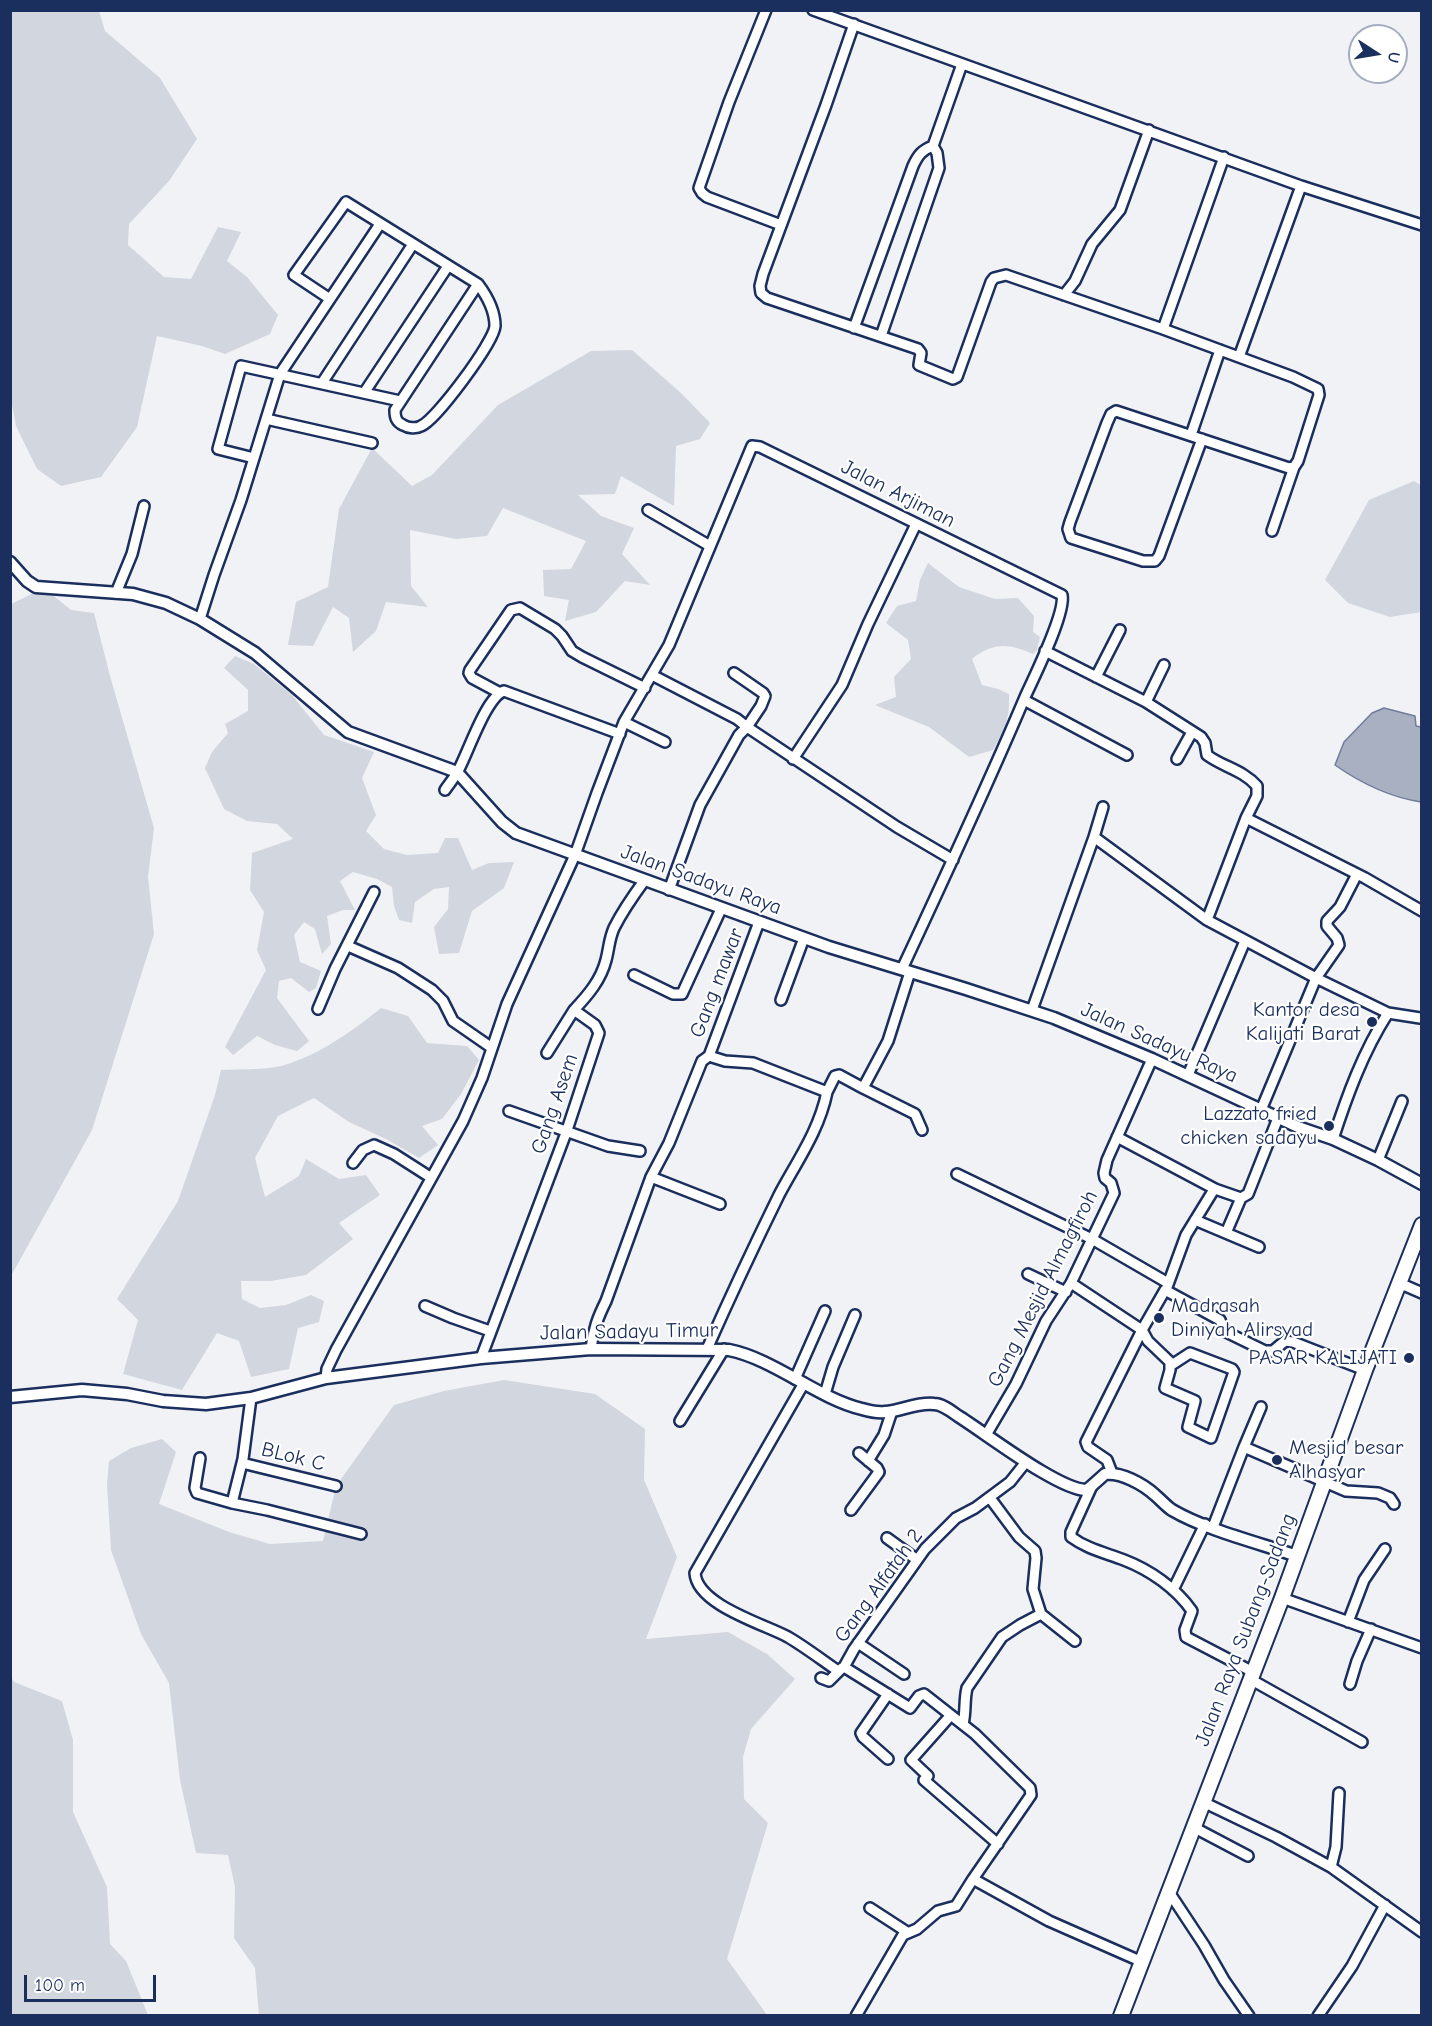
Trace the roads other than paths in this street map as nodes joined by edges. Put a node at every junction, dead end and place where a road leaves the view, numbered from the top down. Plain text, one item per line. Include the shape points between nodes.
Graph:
1 (766, 10) edge
2 (813, 10) edge
3 (854, 24) junction
4 (962, 64) junction
5 (1149, 130) junction
6 (933, 146) junction
7 (1224, 157) junction
8 (1301, 186) junction
9 (380, 224) junction
10 (781, 225) junction
11 (1422, 225) edge
12 (413, 244) junction
13 (448, 266) junction
14 (478, 284) junction
15 (1064, 295) junction
16 (330, 299) junction
17 (854, 328) junction
18 (1163, 329) junction
19 (881, 336) junction
20 (1220, 350) junction
21 (1239, 357) junction
22 (280, 374) junction
23 (321, 383) junction
24 (364, 393) junction
25 (400, 401) junction
26 (266, 419) junction
27 (1191, 435) junction
28 (1202, 439) junction
29 (372, 443) dead end
30 (254, 459) junction
31 (1294, 467) junction
32 (144, 506) dead end
33 (648, 510) dead end
34 (916, 524) junction
35 (1272, 531) dead end
36 (710, 546) junction
37 (10, 562) edge
38 (116, 593) junction
39 (200, 619) junction
40 (1120, 630) dead end
41 (1045, 651) junction
42 (1164, 664) dead end
43 (734, 673) dead end
44 (652, 675) junction
45 (1096, 677) junction
46 (645, 688) junction
47 (500, 693) junction
48 (1024, 700) junction
49 (1146, 702) junction
50 (624, 722) junction
51 (747, 727) junction
52 (1192, 732) junction
53 (620, 734) junction
54 (665, 742) dead end
55 (1127, 755) dead end
56 (793, 759) junction
57 (1177, 759) dead end
58 (458, 772) junction
59 (445, 790) dead end
60 (1103, 807) dead end
61 (1246, 818) junction
62 (1094, 837) junction
63 (575, 855) junction
64 (954, 860) junction
65 (1357, 874) junction
66 (644, 881) junction
67 (669, 890) junction
68 (374, 892) dead end
69 (721, 909) junction
70 (1422, 911) edge
71 (1207, 920) junction
72 (759, 922) junction
73 (804, 938) junction
74 (1245, 941) junction
75 (348, 946) junction
76 (906, 970) junction
77 (634, 975) dead end
78 (1316, 978) junction
79 (781, 1000) dead end
80 (318, 1009) dead end
81 (573, 1010) junction
82 (1032, 1010) junction
83 (1388, 1013) junction
84 (1420, 1018) edge
85 (492, 1048) junction
86 (547, 1053) dead end
87 (709, 1056) junction
88 (1152, 1059) junction
89 (1188, 1076) junction
90 (863, 1088) junction
91 (827, 1092) junction
92 (1402, 1101) dead end
93 (1260, 1110) junction
94 (508, 1111) dead end
95 (1278, 1118) junction
96 (922, 1130) dead end
97 (566, 1133) junction
98 (1117, 1137) junction
99 (1333, 1139) junction
100 (640, 1151) dead end
101 (1378, 1160) junction
102 (353, 1163) dead end
103 (957, 1174) dead end
104 (430, 1177) junction
105 (651, 1177) junction
106 (1422, 1184) edge
107 (1215, 1189) junction
108 (1241, 1198) junction
109 (720, 1204) dead end
110 (1195, 1220) junction
111 (1422, 1225) edge
112 (1226, 1233) junction
113 (1092, 1239) junction
114 (1258, 1247) dead end
115 (1028, 1274) dead end
116 (1399, 1283) junction
117 (1068, 1287) junction
118 (1167, 1287) junction
119 (1422, 1293) edge
120 (425, 1306) dead end
121 (825, 1311) dead end
122 (855, 1315) dead end
123 (1142, 1330) junction
124 (490, 1331) junction
125 (591, 1349) junction
126 (707, 1349) junction
127 (724, 1349) junction
128 (481, 1358) junction
129 (1170, 1366) junction
130 (1365, 1370) junction
131 (326, 1378) junction
132 (799, 1381) junction
133 (825, 1394) junction
134 (10, 1397) edge
135 (251, 1398) junction
136 (1261, 1407) dead end
137 (892, 1411) junction
138 (680, 1421) dead end
139 (986, 1435) junction
140 (1244, 1447) junction
141 (859, 1453) dead end
142 (200, 1458) dead end
143 (868, 1461) junction
144 (1026, 1462) junction
145 (242, 1463) junction
146 (1112, 1473) junction
147 (1324, 1483) junction
148 (336, 1486) dead end
149 (1091, 1488) junction
150 (990, 1498) junction
151 (232, 1503) junction
152 (1394, 1504) dead end
153 (850, 1510) dead end
154 (1209, 1526) junction
155 (361, 1534) dead end
156 (887, 1538) dead end
157 (1385, 1549) dead end
158 (1297, 1556) junction
159 (916, 1559) junction
160 (1173, 1590) junction
161 (1282, 1598) junction
162 (1041, 1614) junction
163 (1348, 1622) junction
164 (1371, 1629) junction
165 (1075, 1641) dead end
166 (858, 1642) junction
167 (1422, 1648) edge
168 (841, 1669) junction
169 (904, 1674) dead end
170 (1252, 1676) junction
171 (820, 1678) dead end
172 (1350, 1684) dead end
173 (888, 1694) junction
174 (951, 1715) junction
175 (963, 1724) junction
176 (1362, 1742) dead end
177 (888, 1759) dead end
178 (1339, 1793) dead end
179 (1203, 1802) junction
180 (1192, 1827) junction
181 (998, 1844) junction
182 (1248, 1856) dead end
183 (1332, 1868) junction
184 (974, 1879) junction
185 (1169, 1892) junction
186 (1385, 1905) junction
187 (870, 1908) dead end
188 (907, 1932) junction
189 (1422, 1932) edge
190 (1140, 1961) junction
191 (856, 2016) edge
192 (1120, 2016) edge
193 (1249, 2016) edge
194 (1318, 2016) edge

1 - 10 street via 699,189 707,196
2 - 3 street
3 - 4 street
3 - 10 street
4 - 5 street
4 - 6 street
5 - 7 street
5 - 15 street via 1120,210 1092,244
6 - 17 street via 921,152 913,166
6 - 19 street via 939,168
7 - 8 street
7 - 18 street
8 - 11 street
8 - 21 street
9 - 12 street
9 - 16 street
9 - 16 street via 346,202 294,275
10 - 17 street via 761,293
12 - 13 street
12 - 23 street
13 - 14 street
13 - 24 street
14 - 25 street
14 - 25 street via 494,313 495,329 489,344 434,418 420,427 400,424 395,410
15 - 18 street
15 - 19 street via 1006,275 994,278 955,379 919,365 918,349
16 - 22 street
17 - 19 street
18 - 20 street
20 - 21 street
20 - 27 street
21 - 31 street via 1318,389
22 - 23 street
22 - 26 street
22 - 30 street via 241,366 218,449
23 - 24 street
24 - 25 street
26 - 29 street
26 - 30 street
27 - 28 street
27 - 28 street via 1123,412 1111,414 1070,522 1071,538 1143,561 1155,561
28 - 31 street
30 - 39 street
31 - 35 street
32 - 38 street via 132,554
33 - 36 street
34 - 36 street, Jalan Arjiman via 756,445 750,450
34 - 41 street, Jalan Arjiman via 1062,595 1063,606
34 - 56 street via 842,685
36 - 44 street, Jalan Arjiman via 669,645
37 - 38 street, Jalan Sadayu Raya via 36,587
38 - 39 street, Jalan Sadayu Raya via 166,603
39 - 58 street, Jalan Sadayu Raya via 279,672 348,732
40 - 45 street
41 - 45 street
41 - 48 street, Jalan Arjiman
42 - 49 street
43 - 51 street via 765,696
44 - 46 street, Jalan Arjiman
44 - 51 street
45 - 49 street
46 - 47 street via 582,657 555,629 520,608 512,610 469,674
46 - 50 street, Jalan Arjiman
47 - 53 street via 509,692
47 - 58 street
48 - 55 street
48 - 64 street, Jalan Arjiman
49 - 52 street
50 - 53 street, Jalan Arjiman
50 - 54 street
51 - 56 street
51 - 67 street via 700,805
52 - 57 street
52 - 61 street via 1204,740 1207,755 1239,771 1257,786 1257,796
53 - 63 street, Jalan Arjiman
56 - 64 street
58 - 59 street
58 - 63 street, Jalan Sadayu Raya via 509,829
60 - 62 street
61 - 65 street
61 - 71 street
62 - 71 street
62 - 82 street
63 - 66 street, Jalan Sadayu Raya
63 - 85 street, Jalan Arjiman via 507,1004
64 - 76 street, Jalan Arjiman
65 - 70 street
65 - 78 street via 1340,907 1327,921 1340,945
66 - 67 street, Jalan Sadayu Raya
66 - 81 street via 614,928 597,981
67 - 69 street, Jalan Sadayu Raya
68 - 75 street
69 - 72 street, Jalan Sadayu Raya
69 - 77 street via 682,994
71 - 74 street
72 - 73 street, Jalan Sadayu Raya
72 - 87 street, Gang mawar
73 - 76 street, Jalan Sadayu Raya
73 - 79 street
74 - 78 street
74 - 89 street
75 - 80 street
75 - 85 street via 398,968 432,990 453,1021
76 - 82 street, Jalan Sadayu Raya
76 - 90 street, Jalan Arjiman via 888,1041
78 - 83 street
78 - 93 street
81 - 86 street
81 - 97 street, Gang Asem via 595,1025 599,1034
82 - 88 street, Jalan Sadayu Raya
83 - 84 street
83 - 99 street via 1365,1055
85 - 104 street, Jalan Arjiman via 463,1120
87 - 91 street via 753,1063
87 - 105 street, Gang mawar via 702,1061
88 - 89 street, Jalan Sadayu Raya
88 - 98 street, Gang Mesjid Almagfiroh
89 - 93 street, Jalan Sadayu Raya
90 - 91 street via 839,1075
90 - 96 street via 915,1114
91 - 126 street via 811,1141 759,1235
92 - 101 street
93 - 95 street, Jalan Sadayu Raya
94 - 97 street
95 - 99 street, Jalan Sadayu Raya
95 - 108 street via 1248,1194
97 - 100 street
97 - 124 street, Gang Asem
98 - 107 street
98 - 113 street, Gang Mesjid Almagfiroh via 1104,1173 1114,1192
99 - 101 street, Jalan Sadayu Raya
101 - 106 street, Jalan Sadayu Raya
102 - 104 street via 363,1150 374,1145
103 - 113 street
104 - 131 street, Jalan Arjiman via 336,1350
105 - 109 street
105 - 125 street, Gang mawar via 597,1319
107 - 108 street
107 - 110 street
108 - 112 street
110 - 112 street
110 - 118 street
111 - 116 main road, Jalan Raya Subang-Sadang
112 - 114 street
113 - 117 street, Gang Mesjid Almagfiroh
113 - 118 street
115 - 117 street
116 - 119 street
116 - 130 main road, Jalan Raya Subang-Sadang
117 - 123 street
117 - 139 street, Gang Mesjid Almagfiroh
118 - 123 street
118 - 130 street via 1220,1320 1224,1331 1265,1351 1273,1351 1285,1341 1293,1342
120 - 124 street
121 - 132 street
122 - 133 street
123 - 129 street
123 - 146 street via 1086,1442 1088,1448 1107,1460
124 - 128 street, Gang Asem
125 - 126 street, Jalan Sadayu Timur
125 - 128 street, Jalan Sadayu Timur
126 - 127 street, Jalan Sadayu Timur
127 - 132 street, Jalan Sadayu Timur via 744,1354
127 - 138 street
128 - 131 street, Jalan Sadayu Timur
129 - 129 street via 1165,1388 1194,1400 1188,1427 1211,1438 1234,1372 1190,1353
130 - 147 main road, Jalan Raya Subang-Sadang
131 - 135 street, Jalan Sadayu Timur
132 - 133 street, Jalan Sadayu Timur
132 - 168 street via 695,1573 695,1580 732,1613 789,1638
133 - 137 street, Jalan Sadayu Timur via 859,1408
134 - 135 street, Jalan Sadayu Timur via 82,1390 185,1404
135 - 145 street
136 - 140 street
137 - 139 street, Jalan Sadayu Timur via 935,1404
137 - 143 street via 884,1435
139 - 144 street, Jalan Sadayu Timur
140 - 147 street
140 - 154 street
141 - 143 street
142 - 151 street via 195,1488 199,1494
143 - 153 street via 878,1474
144 - 149 street, Jalan Sadayu Timur via 1076,1489
144 - 150 street, Gang Alfatah 2
145 - 148 street, BLok C
145 - 151 street
146 - 149 street via 1105,1474
146 - 154 street via 1146,1489 1173,1510
147 - 152 street via 1346,1491 1378,1493
147 - 158 main road, Jalan Raya Subang-Sadang
149 - 160 street via 1071,1537 1127,1561
150 - 159 street, Gang Alfatah 2 via 956,1518
150 - 162 street via 1035,1551 1034,1593
151 - 155 street
154 - 158 street
154 - 160 street
156 - 159 street
157 - 163 street via 1364,1580
158 - 161 main road, Jalan Raya Subang-Sadang
159 - 166 street, Gang Alfatah 2
160 - 170 street via 1192,1611 1186,1637
161 - 163 street
161 - 170 main road, Jalan Raya Subang-Sadang
162 - 165 street
162 - 175 street via 1002,1637 967,1688
163 - 164 street
164 - 167 street
164 - 172 street
166 - 168 street, Gang Alfatah 2
166 - 169 street
168 - 171 street via 829,1681
168 - 173 street, Gang Alfatah 2
170 - 176 street
170 - 179 main road, Jalan Raya Subang-Sadang
173 - 174 street, Gang Alfatah 2 via 910,1707 924,1694
173 - 177 street via 861,1732
174 - 175 street, Gang Alfatah 2
174 - 181 street via 911,1760 928,1776 924,1780
175 - 181 street, Gang Alfatah 2 via 1031,1791
178 - 183 street
179 - 180 main road, Jalan Raya Subang-Sadang
179 - 183 street
180 - 182 street
180 - 185 main road, Jalan Raya Subang-Sadang
181 - 184 street
183 - 186 street
184 - 188 street via 956,1906 938,1911 917,1929
184 - 190 street via 1049,1921
185 - 190 main road, Jalan Raya Subang-Sadang
185 - 193 street
186 - 189 street
186 - 194 street via 1352,1966
187 - 188 street
188 - 191 street
190 - 192 main road, Jalan Raya Subang-Sadang

